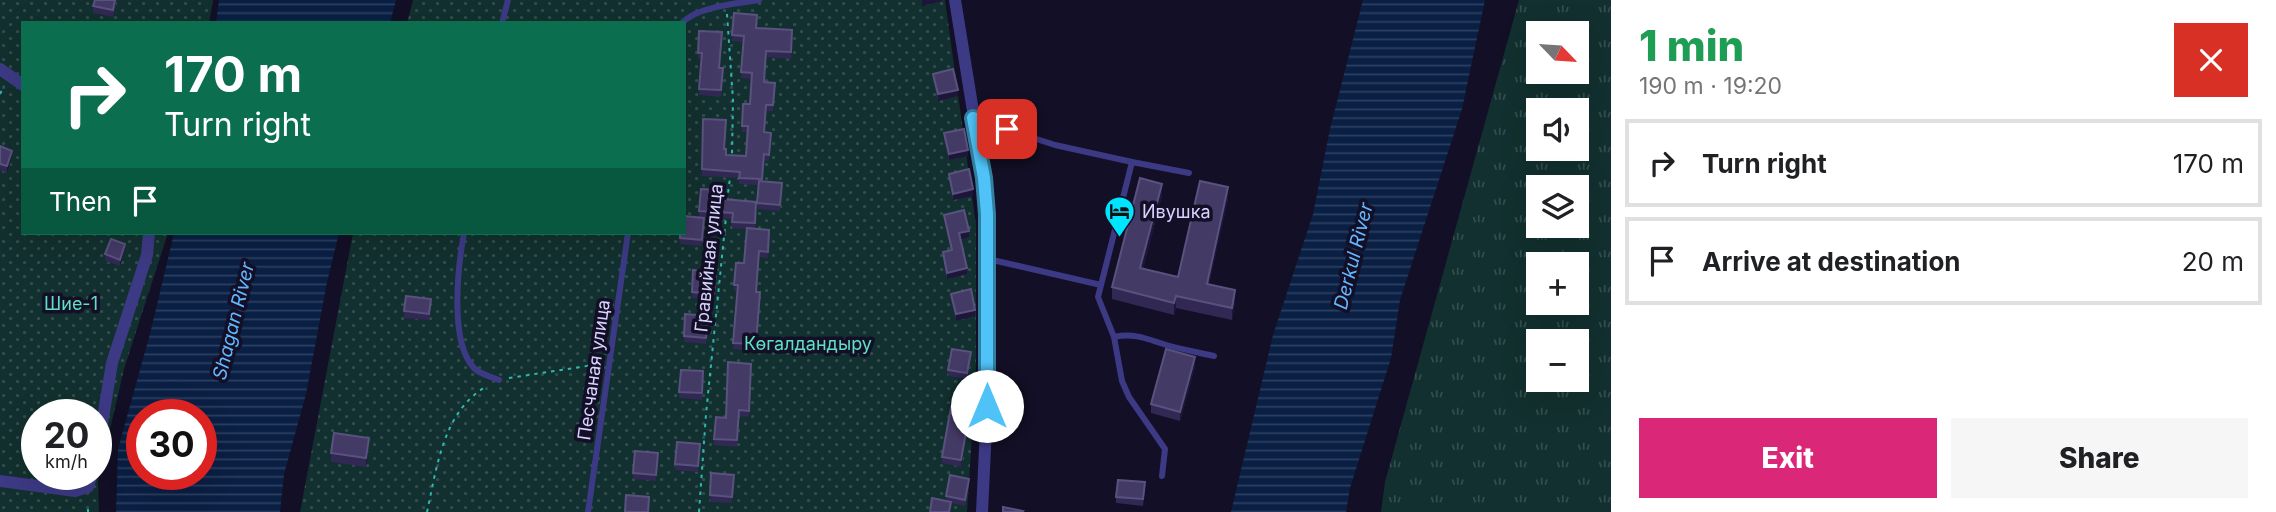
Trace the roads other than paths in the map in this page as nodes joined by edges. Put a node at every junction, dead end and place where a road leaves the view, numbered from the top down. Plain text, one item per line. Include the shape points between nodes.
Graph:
1 (508, 0) edge
2 (760, 0) edge
3 (955, 0) edge
4 (503, 21) edge
5 (684, 21) edge
6 (0, 69) edge
7 (21, 84) edge
8 (973, 118) junction
9 (1132, 162) junction
10 (1189, 173) dead end
11 (149, 235) edge
12 (464, 235) edge
13 (628, 235) edge
14 (988, 259) junction
15 (1101, 285) junction
16 (1114, 337) junction
17 (1214, 356) dead end
18 (499, 380) road end
19 (106, 399) edge
20 (1161, 476) dead end
21 (0, 481) edge
22 (21, 484) edge
23 (588, 512) edge
24 (982, 512) edge

1 - 4 lane
2 - 5 lane via 726,5
3 - 8 street
6 - 7 street
8 - 9 lane via 1055,145
8 - 14 street via 984,178
9 - 10 lane
9 - 15 lane
11 - 19 street via 147,256 112,363
12 - 18 lane via 458,267 459,342 474,370
13 - 23 lane, Песчаная улица
14 - 15 lane
14 - 24 street
15 - 16 lane via 1098,297
16 - 17 lane via 1143,336
16 - 20 lane via 1129,397 1165,449
21 - 22 street

